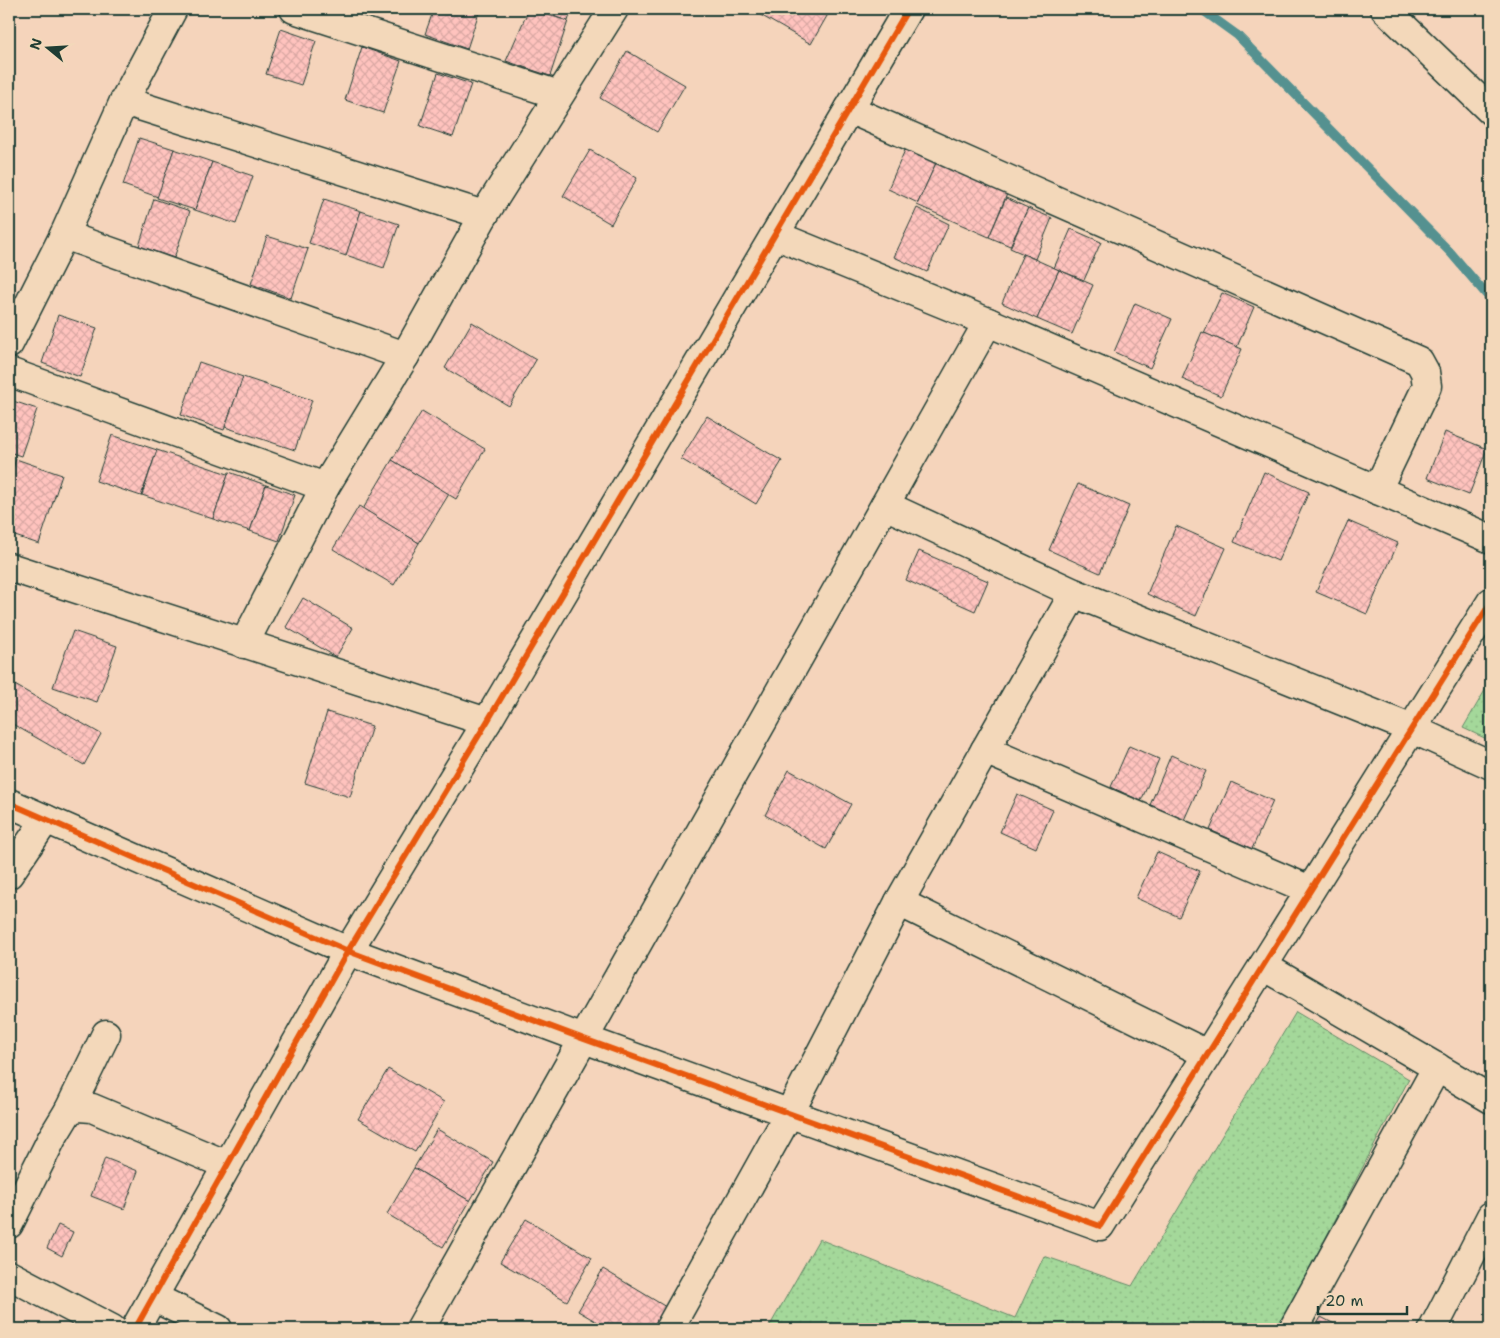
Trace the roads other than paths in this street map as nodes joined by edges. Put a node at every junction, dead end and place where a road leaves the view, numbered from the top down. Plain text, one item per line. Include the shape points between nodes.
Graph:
1 (173, 9) edge
2 (294, 9) edge
3 (614, 9) edge
4 (908, 9) edge
5 (1386, 9) edge
6 (559, 95) junction
7 (124, 101) junction
8 (849, 109) junction
9 (1491, 111) edge
10 (484, 216) junction
11 (775, 234) junction
12 (64, 235) junction
13 (988, 322) junction
14 (9, 344) edge
15 (405, 356) junction
16 (9, 372) edge
17 (325, 488) junction
18 (1377, 490) junction
19 (885, 505) junction
20 (1491, 539) edge
21 (9, 567) edge
22 (1074, 593) junction
23 (1491, 602) edge
24 (244, 644) junction
25 (486, 722) junction
26 (1412, 729) junction
27 (985, 750) junction
28 (1491, 766) edge
29 (9, 803) edge
30 (46, 820) junction
31 (9, 874) edge
32 (1310, 890) junction
33 (899, 902) junction
34 (348, 951) junction
35 (1263, 966) junction
36 (106, 1034) dead end
37 (584, 1039) junction
38 (1207, 1054) junction
39 (1436, 1067) junction
40 (1491, 1099) edge
41 (69, 1110) junction
42 (789, 1114) junction
43 (227, 1164) junction
44 (1491, 1216) edge
45 (9, 1224) edge
46 (9, 1275) edge
47 (152, 1296) junction
48 (112, 1329) edge
49 (135, 1329) edge
50 (218, 1329) edge
51 (420, 1329) edge
52 (668, 1329) edge
53 (1294, 1329) edge
54 (1433, 1329) edge

1 - 7 street
2 - 6 street
3 - 6 street
4 - 8 street
5 - 9 street
6 - 10 street
7 - 10 street
7 - 12 street
8 - 11 street
8 - 18 street via 1418,361 1425,372 1427,386
10 - 15 street
11 - 13 street
11 - 25 street
12 - 14 street
12 - 15 street
13 - 18 street
13 - 19 street
15 - 17 street
16 - 17 street
17 - 24 street
18 - 20 street
19 - 22 street
19 - 37 street
21 - 24 street
22 - 26 street
22 - 27 street
23 - 26 street
24 - 25 street
25 - 34 street
26 - 28 street
26 - 32 street
27 - 32 street
27 - 33 street
29 - 30 street
30 - 31 street
30 - 34 street
32 - 35 street
33 - 38 street
33 - 42 street
34 - 37 street
34 - 43 street
35 - 38 street
35 - 39 street
36 - 41 street
37 - 42 street
37 - 51 street
38 - 42 street via 1100,1226
39 - 40 street
39 - 53 street
41 - 43 street via 92,1108
41 - 45 street
42 - 52 street
43 - 47 street
44 - 54 street
46 - 48 street
47 - 49 street
47 - 50 street

